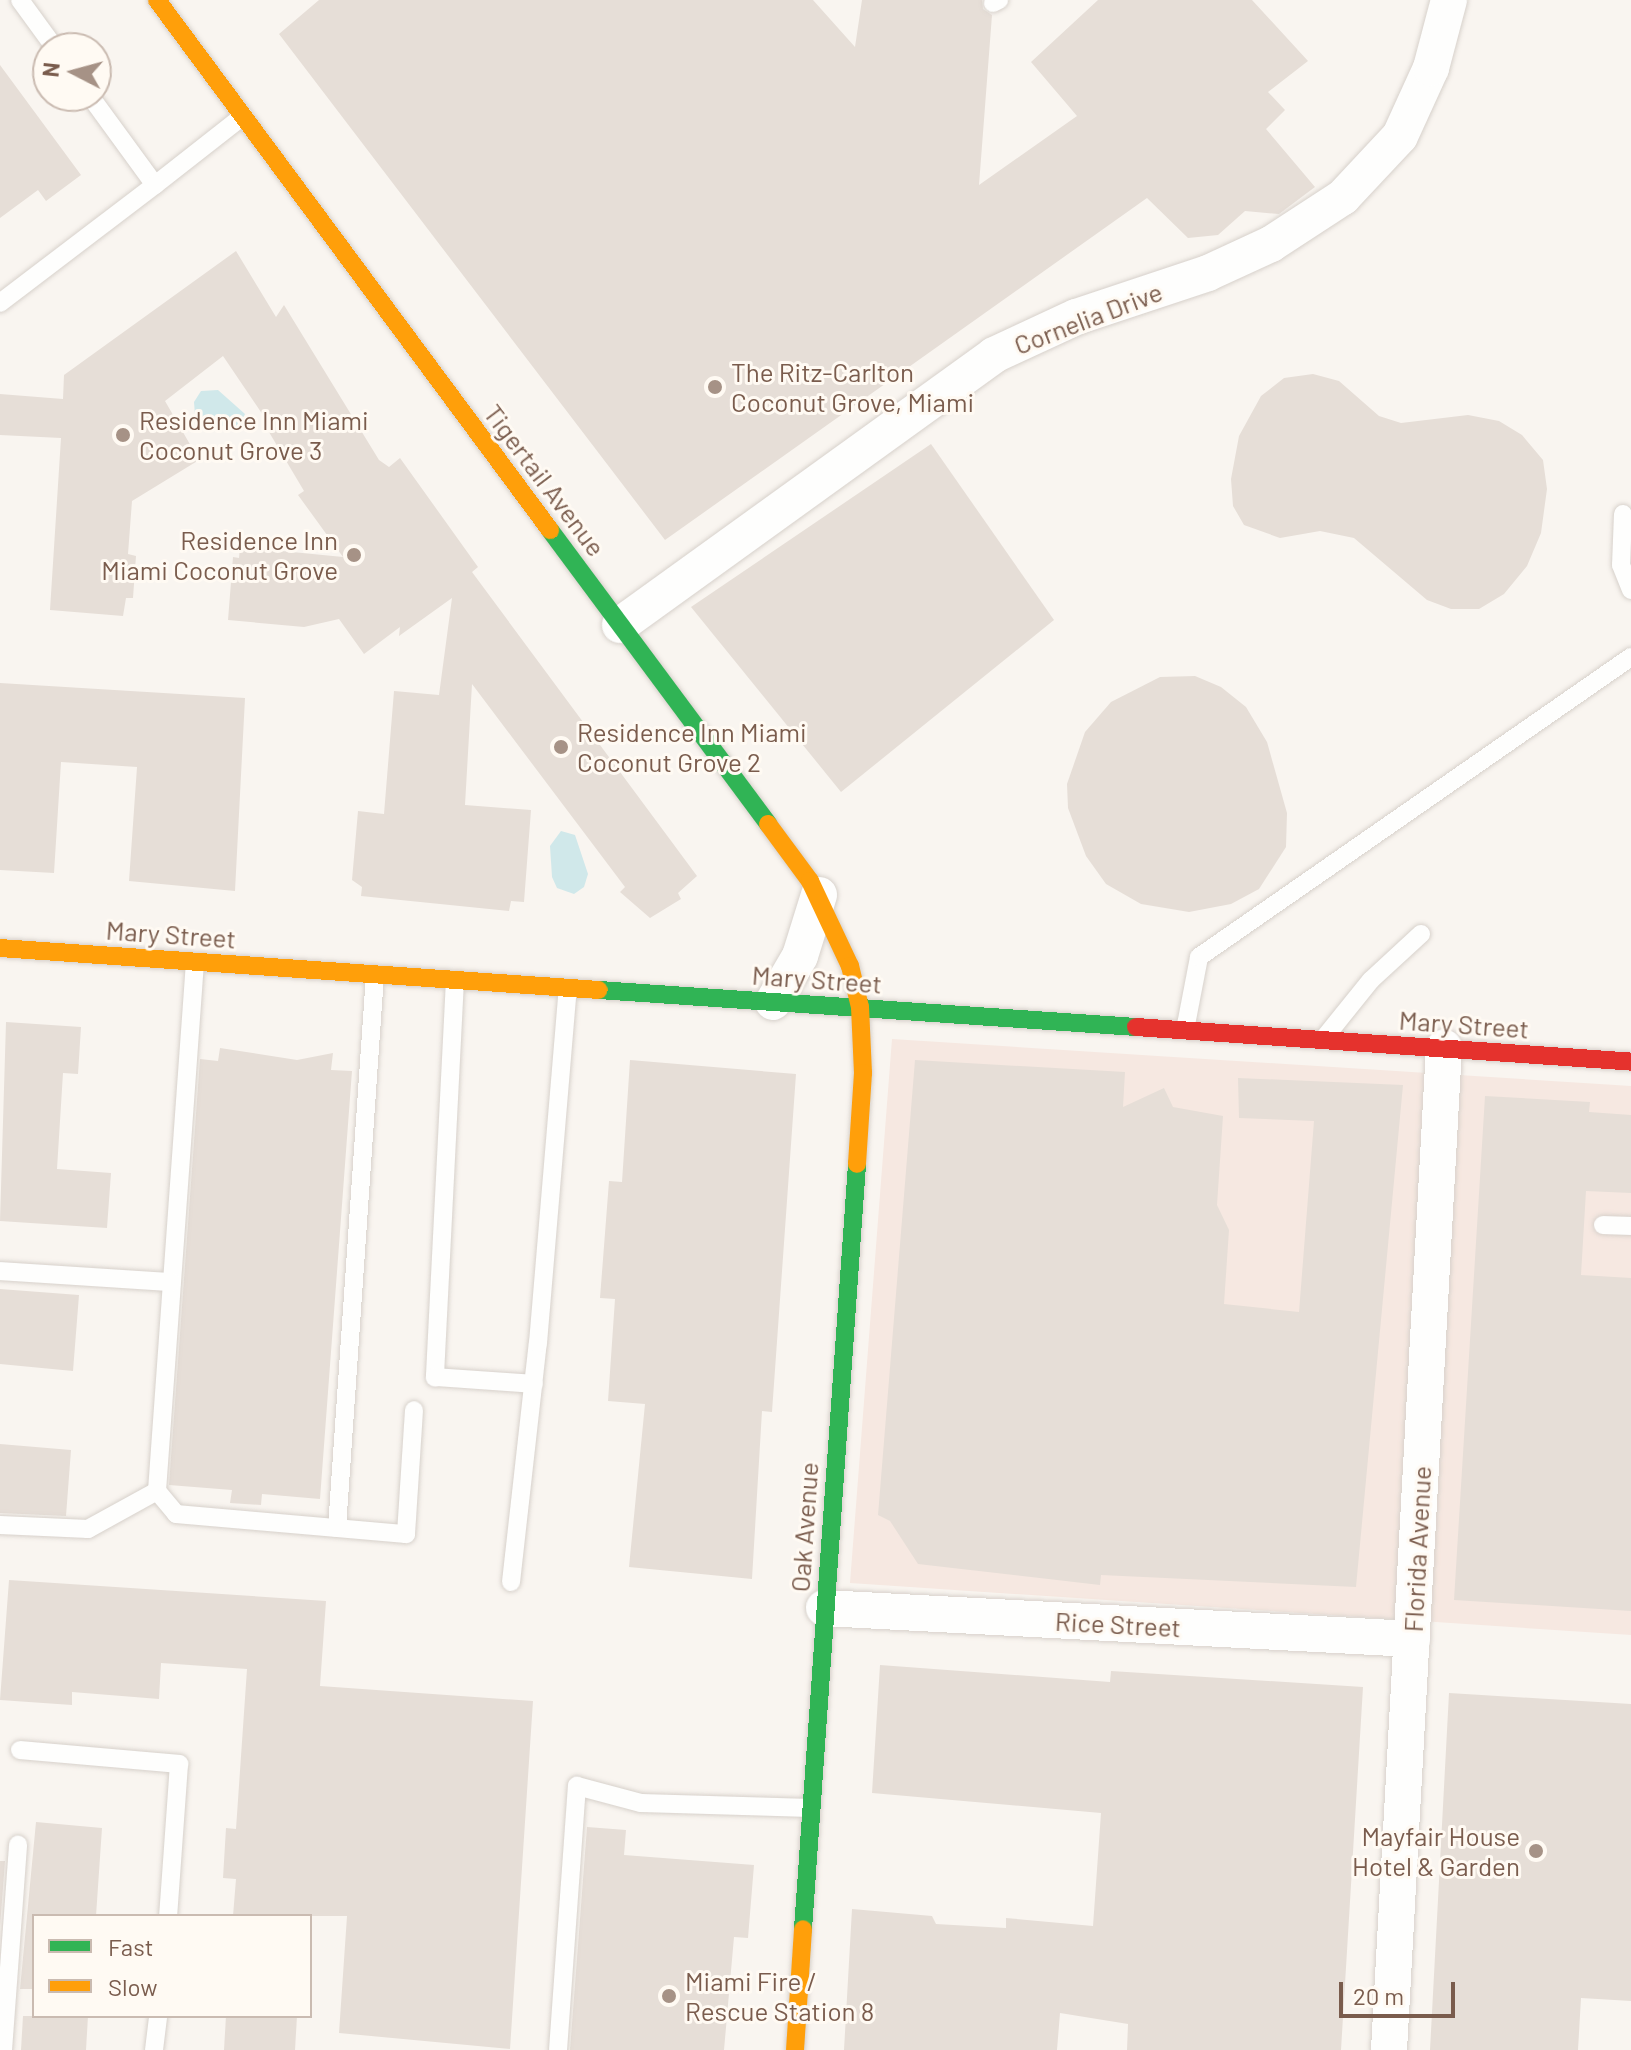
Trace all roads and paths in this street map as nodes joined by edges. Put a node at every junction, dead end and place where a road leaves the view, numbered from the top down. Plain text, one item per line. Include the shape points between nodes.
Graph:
1 (20, 0) edge
2 (1449, 0) edge
3 (167, 3) edge
4 (43, 32) edge
5 (102, 112) edge
6 (243, 116) junction
7 (155, 185) junction
8 (0, 303) edge
9 (1623, 514) dead end
10 (1631, 590) edge
11 (620, 625) junction
12 (1631, 657) edge
13 (819, 895) junction
14 (1421, 934) dead end
15 (0, 948) edge
16 (195, 962) junction
17 (375, 975) junction
18 (455, 980) junction
19 (568, 988) junction
20 (773, 1002) junction
21 (860, 1007) junction
22 (1185, 1030) junction
23 (1323, 1040) junction
24 (1444, 1048) junction
25 (1631, 1062) edge
26 (1603, 1225) dead end
27 (1631, 1226) edge
28 (0, 1271) edge
29 (172, 1282) junction
30 (534, 1384) junction
31 (414, 1410) dead end
32 (157, 1491) junction
33 (0, 1525) edge
34 (337, 1528) junction
35 (511, 1582) dead end
36 (824, 1608) junction
37 (1412, 1639) junction
38 (20, 1750) dead end
39 (811, 1808) junction
40 (18, 1845) dead end
41 (168, 1914) edge
42 (158, 2018) edge
43 (3, 2050) edge
44 (154, 2050) edge
45 (558, 2050) edge
46 (795, 2050) edge
47 (1389, 2050) edge

1 - 4 lane
2 - 11 street, Cornelia Drive via 1431,68 1400,136 1343,197 1271,244 1208,273 1076,317 994,355
3 - 6 street, Tigertail Avenue
5 - 7 lane
6 - 7 lane
6 - 11 street, Tigertail Avenue
7 - 8 lane
9 - 10 lane via 1621,565
11 - 13 street, Tigertail Avenue
12 - 22 lane via 1199,957
13 - 20 street via 804,948
13 - 21 street, Tigertail Avenue via 850,966
14 - 23 lane via 1371,980
15 - 16 street, Mary Street
16 - 17 street, Mary Street
16 - 29 lane
17 - 18 street, Mary Street
17 - 34 lane
18 - 19 street, Mary Street
18 - 30 lane via 435,1377
19 - 20 street, Mary Street
19 - 30 lane
20 - 21 street, Mary Street
21 - 22 street, Mary Street
21 - 36 street, Oak Avenue via 863,1073
22 - 23 street, Mary Street
23 - 24 street, Mary Street
24 - 25 street, Mary Street
24 - 37 street, Florida Avenue
26 - 27 lane
28 - 29 lane
29 - 32 lane
30 - 35 lane
31 - 34 lane via 406,1534
32 - 33 lane via 108,1523 88,1529
32 - 34 lane via 176,1514
36 - 37 street, Rice Street
36 - 39 street, Oak Avenue
37 - 47 street, Florida Avenue
38 - 41 lane via 179,1764
39 - 45 lane via 641,1803 577,1786
39 - 46 street, Oak Avenue
40 - 43 lane
42 - 44 lane

